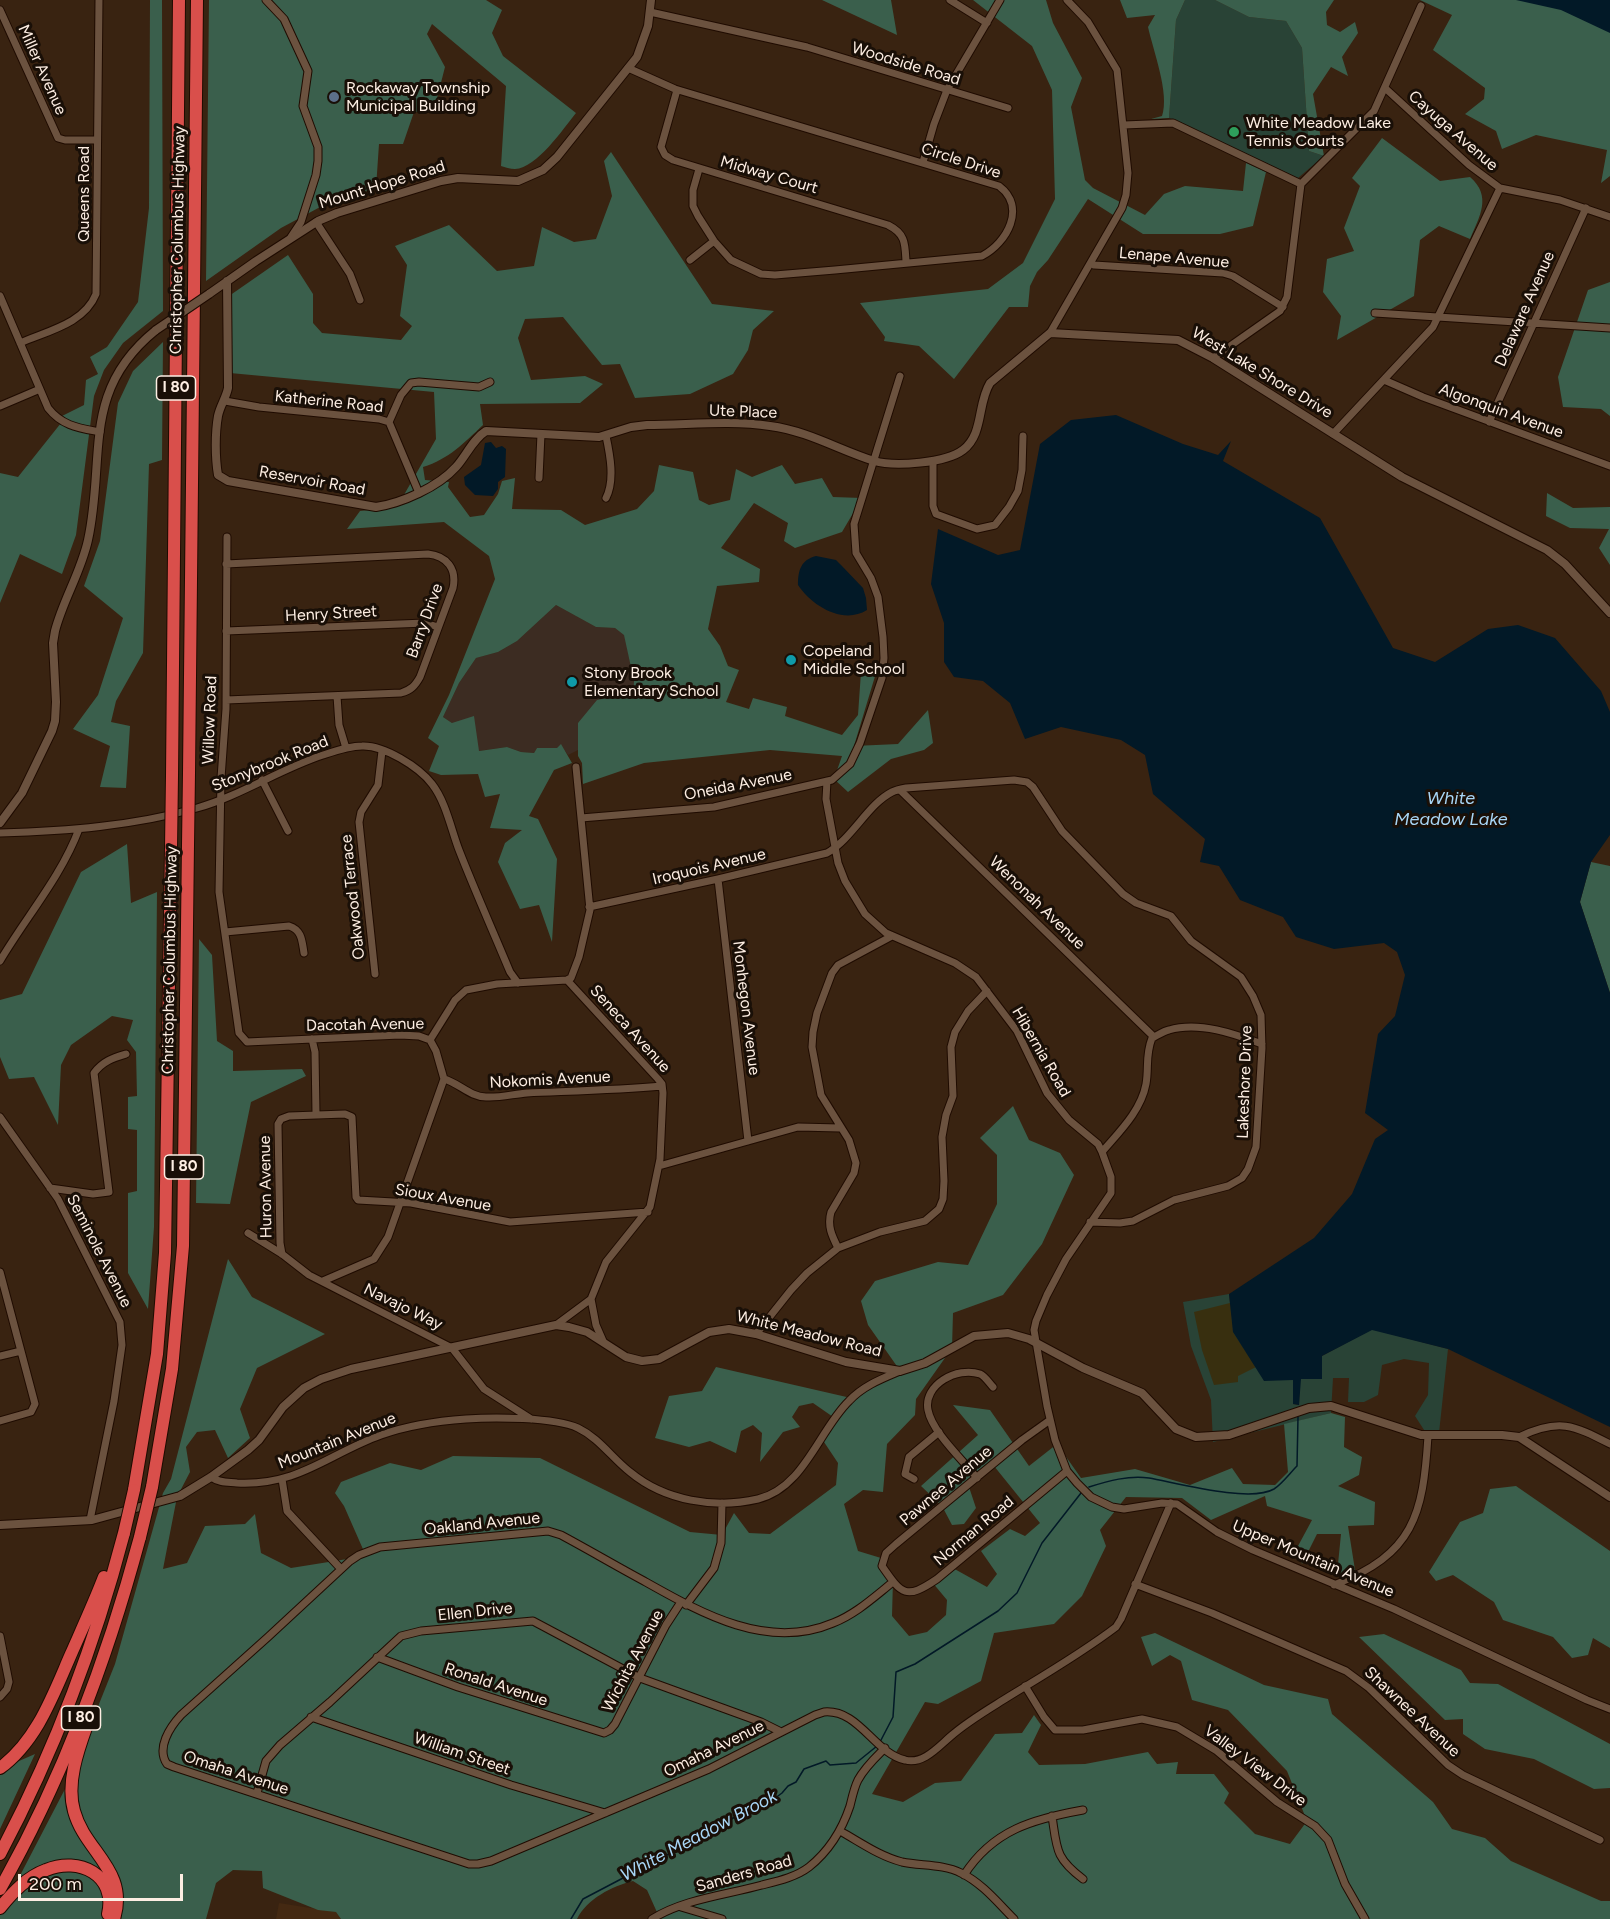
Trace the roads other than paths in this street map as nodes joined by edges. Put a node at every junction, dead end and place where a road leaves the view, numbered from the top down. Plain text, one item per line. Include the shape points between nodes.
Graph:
1 (99, 0) edge
2 (179, 0) edge
3 (197, 0) edge
4 (266, 0) edge
5 (651, 0) edge
6 (950, 0) edge
7 (1000, 0) edge
8 (1067, 0) edge
9 (1421, 6) dead end
10 (0, 10) edge
11 (650, 12) junction
12 (987, 22) junction
13 (628, 68) junction
14 (1385, 88) junction
15 (676, 90) junction
16 (947, 90) junction
17 (1008, 108) dead end
18 (1124, 126) junction
19 (97, 140) junction
20 (923, 162) junction
21 (699, 169) junction
22 (1301, 184) junction
23 (1500, 188) junction
24 (1586, 208) junction
25 (1610, 217) edge
26 (316, 222) junction
27 (291, 237) junction
28 (714, 241) junction
29 (690, 260) dead end
30 (906, 262) junction
31 (1091, 263) junction
32 (226, 281) junction
33 (0, 296) edge
34 (360, 300) dead end
35 (1283, 307) junction
36 (1376, 313) dead end
37 (1438, 317) junction
38 (1534, 323) junction
39 (1610, 328) edge
40 (1050, 333) junction
41 (20, 343) junction
42 (1213, 358) junction
43 (900, 376) dead end
44 (1384, 380) junction
45 (490, 382) dead end
46 (40, 388) junction
47 (225, 401) junction
48 (0, 406) edge
49 (389, 422) junction
50 (1489, 422) junction
51 (100, 432) junction
52 (541, 434) junction
53 (1333, 434) junction
54 (606, 436) junction
55 (1023, 436) dead end
56 (874, 461) junction
57 (933, 462) junction
58 (1610, 466) edge
59 (539, 478) dead end
60 (419, 493) junction
61 (606, 498) dead end
62 (227, 537) dead end
63 (226, 564) junction
64 (1610, 613) edge
65 (438, 627) junction
66 (226, 632) junction
67 (337, 696) junction
68 (226, 700) junction
69 (346, 748) junction
70 (382, 751) junction
71 (576, 767) dead end
72 (262, 780) junction
73 (827, 781) junction
74 (900, 790) junction
75 (221, 798) junction
76 (581, 818) junction
77 (0, 823) edge
78 (79, 829) junction
79 (288, 831) dead end
80 (0, 833) edge
81 (834, 849) junction
82 (718, 879) junction
83 (589, 907) junction
84 (225, 933) junction
85 (892, 936) junction
86 (304, 953) dead end
87 (0, 961) edge
88 (375, 974) dead end
89 (567, 980) junction
90 (518, 983) junction
91 (987, 991) junction
92 (1154, 1037) junction
93 (312, 1039) junction
94 (430, 1040) junction
95 (247, 1042) joint
96 (1262, 1044) junction
97 (126, 1054) dead end
98 (444, 1079) junction
99 (662, 1086) junction
100 (316, 1114) junction
101 (0, 1118) edge
102 (840, 1128) junction
103 (748, 1141) junction
104 (1102, 1152) junction
105 (659, 1166) junction
106 (50, 1188) junction
107 (401, 1203) junction
108 (648, 1212) junction
109 (1090, 1222) junction
110 (248, 1233) dead end
111 (838, 1248) junction
112 (282, 1254) junction
113 (0, 1272) edge
114 (323, 1281) junction
115 (1, 1284) edge
116 (591, 1299) junction
117 (556, 1325) junction
118 (756, 1334) junction
119 (603, 1341) junction
120 (1037, 1344) junction
121 (452, 1348) junction
122 (21, 1351) junction
123 (0, 1356) edge
124 (900, 1371) junction
125 (993, 1387) dead end
126 (0, 1420) edge
127 (1050, 1420) junction
128 (533, 1421) junction
129 (939, 1432) junction
130 (1428, 1436) junction
131 (1518, 1437) junction
132 (1610, 1444) edge
133 (1068, 1471) junction
134 (211, 1477) junction
135 (977, 1478) junction
136 (282, 1479) junction
137 (914, 1479) dead end
138 (1610, 1497) edge
139 (722, 1503) junction
140 (1171, 1503) junction
141 (90, 1520) junction
142 (0, 1526) edge
143 (123, 1538) junction
144 (341, 1569) junction
145 (893, 1582) junction
146 (1135, 1584) junction
147 (1334, 1585) junction
148 (684, 1603) junction
149 (117, 1618) junction
150 (0, 1636) edge
151 (377, 1658) junction
152 (640, 1678) junction
153 (1025, 1686) junction
154 (0, 1697) edge
155 (1610, 1708) edge
156 (311, 1717) junction
157 (607, 1731) joint
158 (781, 1732) junction
159 (884, 1747) junction
160 (163, 1756) joint
161 (0, 1768) edge
162 (257, 1793) junction
163 (1083, 1810) dead end
164 (606, 1813) junction
165 (1052, 1816) junction
166 (840, 1831) junction
167 (1600, 1840) dead end
168 (0, 1854) edge
169 (964, 1875) junction
170 (1083, 1879) dead end
171 (0, 1890) edge
172 (679, 1906) junction
173 (0, 1908) edge
174 (1010, 1918) edge
175 (107, 1919) edge
176 (114, 1919) edge
177 (652, 1919) edge
178 (722, 1919) edge
179 (1365, 1919) edge

1 - 19 street, Queens Road
2 - 143 highway, Christopher Columbus Highway / I 80, bridge via 165,1252 157,1354
3 - 149 highway, Christopher Columbus Highway / I 80, bridge via 184,1214 168,1398 152,1487
4 - 27 street via 284,19 308,70 303,106 318,147 316,175 301,222
5 - 11 street, Mount Hope Road
6 - 12 street
7 - 12 street
8 - 18 street via 1088,22 1117,70
9 - 14 street
10 - 19 street, Miller Avenue via 58,138
11 - 13 street, Mount Hope Road via 642,45
11 - 16 street, Woodside Road via 797,45
12 - 16 street
13 - 15 street, Circle Drive
13 - 26 street, Mount Hope Road via 557,158 531,177 518,181 441,181
14 - 22 street via 1368,119
14 - 23 street, Cayuga Avenue
15 - 20 street, Circle Drive
15 - 21 street, Midway Court via 662,151 673,160
16 - 17 street, Woodside Road
16 - 20 street
18 - 22 street via 1173,123
18 - 31 street via 1126,195
19 - 41 street, Queens Road via 96,294 92,304 77,318
20 - 30 street, Circle Drive via 999,186 1010,198 1014,214 998,242 982,256
21 - 28 street, Circle Drive via 693,206
21 - 30 street, Midway Court via 888,225 902,236
22 - 35 street
23 - 24 street, Cayuga Avenue
23 - 37 street
24 - 25 street, Cayuga Avenue
24 - 38 street, Delaware Avenue
26 - 27 street, Mount Hope Road
26 - 34 street via 350,274
27 - 32 street, Mount Hope Road
28 - 29 street
28 - 30 street, Circle Drive via 731,260 761,274
31 - 35 street, Lenape Avenue via 1223,273
31 - 40 street
32 - 47 street, Reservoir Road
32 - 51 street, Mount Hope Road, bridge via 156,330 131,353 114,379
33 - 41 street
35 - 42 street
36 - 37 street
37 - 38 street
37 - 44 street
38 - 39 street
38 - 50 street, Delaware Avenue
40 - 42 street, West Lake Shore Drive via 1178,340
40 - 57 street via 990,384 969,445 954,456
41 - 46 street
42 - 53 street, West Lake Shore Drive
43 - 56 street
44 - 50 street, Algonquin Avenue
44 - 53 street
45 - 49 street via 479,387 411,383
46 - 48 street
46 - 51 street via 48,408 62,422
47 - 49 street, Katherine Road
47 - 60 street, Reservoir Road via 218,415 217,461 218,475 224,480 376,507
49 - 60 street, Katherine Road
50 - 58 street, Algonquin Avenue
51 - 77 street, Mount Hope Road via 88,540 53,643 55,721 22,793
52 - 54 street, Reservoir Road
52 - 59 street
52 - 60 street, Reservoir Road via 486,431 453,470
53 - 64 street, West Lake Shore Drive via 1402,477 1547,550
54 - 56 street, Ute Place via 641,426 757,424 812,436
54 - 61 street via 610,471
55 - 57 street via 1018,491 995,525 977,529 936,514
56 - 57 street
56 - 73 street via 854,524 856,553 878,597 883,637 882,678 855,755 844,770
62 - 63 street, Willow Road
63 - 65 street, Barry Drive via 437,556 448,563 454,578
63 - 66 street, Willow Road
65 - 66 street, Henry Street via 425,622
65 - 67 street, Barry Drive via 420,676 410,690
66 - 68 street, Willow Road
67 - 68 street, Barry Drive
67 - 69 street
68 - 75 street, Willow Road
69 - 70 street, Stonybrook Road via 364,745
69 - 72 street, Stonybrook Road
70 - 88 street, Oakwood Terrace via 378,785 359,822
70 - 90 street, Stonybrook Road via 419,770 438,792 471,880
71 - 76 street, Seneca Avenue
72 - 75 street, Stonybrook Road
72 - 79 street
73 - 76 street, Oneida Avenue via 714,807
73 - 81 street
74 - 81 street, Lakeshore Drive via 884,798
74 - 92 street, Wenonah Avenue
74 - 96 street, Lakeshore Drive via 1027,782 1062,831 1123,894 1171,916 1191,941 1241,977 1261,1015
75 - 78 street, Stonybrook Road via 157,817
75 - 84 street, Willow Road via 219,892
76 - 83 street, Seneca Avenue
78 - 80 street, Stonybrook Road
78 - 87 street via 63,864
81 - 82 street, Iroquois Avenue
81 - 85 street, Hibernia Road via 845,881 864,914
82 - 83 street, Iroquois Avenue
82 - 103 street, Monhegon Avenue
83 - 89 street, Seneca Avenue via 579,957
84 - 86 street via 289,926 300,934
84 - 95 street, Willow Road via 236,1023 241,1038
85 - 91 street, Hibernia Road via 964,968
85 - 102 street via 838,965 817,1012 814,1063 822,1095
89 - 90 street, Dacotah Avenue
89 - 99 street, Seneca Avenue
90 - 94 street, Dacotah Avenue via 466,990 455,1000
91 - 104 street, Hibernia Road via 1023,1041 1047,1093
91 - 111 street via 959,1025 951,1047 952,1096 942,1137 944,1181 939,1209 926,1221
92 - 96 street via 1169,1030 1193,1028 1234,1034
92 - 104 street via 1147,1052 1141,1098
93 - 94 street, Dacotah Avenue via 419,1035
93 - 95 street, Dacotah Avenue
93 - 100 street
94 - 98 street
96 - 109 street, Lakeshore Drive via 1256,1146 1242,1178 1174,1200 1133,1221
97 - 106 street via 110,1059 94,1073 109,1192 93,1194
98 - 99 street, Nokomis Avenue via 485,1098
98 - 107 street
99 - 105 street, Seneca Avenue
100 - 107 street, Sioux Avenue via 352,1117 358,1200
100 - 112 street, Huron Avenue via 289,1116 278,1124
101 - 106 street, Seminole Avenue
102 - 103 street via 798,1127
102 - 111 street via 849,1140 856,1163 829,1219
103 - 105 street
104 - 109 street via 1111,1177 1111,1193
105 - 108 street, Seneca Avenue
106 - 141 street, Seminole Avenue via 115,1312 122,1334 111,1423
107 - 108 street, Sioux Avenue via 510,1222
107 - 114 street via 388,1237 374,1259
108 - 116 street, Seneca Avenue via 606,1262
109 - 120 street via 1066,1259 1036,1321
110 - 112 street, Navajo Way
111 - 118 street via 802,1278
112 - 114 street, Navajo Way
113 - 115 street
114 - 121 street, Navajo Way
115 - 122 street
116 - 117 street
116 - 119 street
117 - 119 street, White Meadow Road via 576,1328
117 - 121 street, White Meadow Road
118 - 119 street, White Meadow Road via 718,1329 651,1361 626,1357
118 - 124 street, White Meadow Road via 846,1362
120 - 124 street, White Meadow Road via 1008,1333 982,1334
120 - 127 street
120 - 130 street, White Meadow Road via 1142,1393 1168,1422 1191,1436 1229,1435 1309,1408 1331,1406
121 - 128 street, Navajo Way via 484,1389
121 - 134 street, White Meadow Road via 321,1378 290,1400 259,1440
122 - 123 street
122 - 126 street via 34,1410
124 - 139 street, Mountain Avenue via 867,1386 850,1400 785,1484 769,1495
125 - 129 street via 982,1375 972,1373 946,1378 934,1386 927,1405
127 - 133 street
127 - 135 street, Pawnee Avenue
128 - 136 street, Mountain Avenue via 438,1420 416,1425 379,1436
128 - 139 street, Mountain Avenue via 578,1428 638,1479 673,1496
129 - 135 street
129 - 137 street via 909,1457 905,1474
130 - 131 street, White Meadow Road
130 - 147 street via 1419,1506 1406,1537 1375,1566
131 - 132 street via 1569,1426
131 - 138 street, White Meadow Road
133 - 140 street via 1100,1502 1124,1509
133 - 145 street, Norman Road via 921,1591 903,1591
134 - 136 street, Mountain Avenue via 219,1482 242,1483
134 - 141 street, White Meadow Road via 180,1496
135 - 145 street, Pawnee Avenue via 886,1553 882,1566
136 - 144 street via 287,1511
139 - 148 street, Wichita Avenue via 716,1562 709,1577
140 - 146 street, Omaha Avenue
140 - 147 street, Upper Mountain Avenue via 1185,1508 1217,1532
141 - 142 street, White Meadow Road
143 - 161 highway via 46,1709 31,1737
143 - 168 highway, Christopher Columbus Highway / I 80 via 67,1707
144 - 148 street, Oakland Avenue via 359,1555 380,1547 548,1531
144 - 160 street, Oakland Avenue via 181,1715 170,1727
145 - 148 street, Oakland Avenue via 856,1611 833,1623 799,1631 742,1628
146 - 153 street, Omaha Avenue via 1116,1627
146 - 167 street, Shawnee Avenue via 1346,1671 1463,1775
147 - 155 street, Upper Mountain Avenue
148 - 152 street, Wichita Avenue via 666,1625
149 - 171 highway, Christopher Columbus Highway / I 80 via 65,1758
149 - 176 highway via 110,1655 76,1758 72,1799 76,1818 115,1880
150 - 154 street via 9,1682
151 - 152 street, Ellen Drive via 410,1632 533,1621
151 - 156 street, Ellen Drive
151 - 157 street, Ronald Avenue via 586,1729
152 - 157 street, Wichita Avenue via 615,1724
152 - 158 street, Ellen Drive
153 - 159 street, Omaha Avenue via 969,1722 926,1757 905,1760
153 - 179 street, Valley View Drive via 1055,1730 1072,1732 1149,1719 1177,1727 1217,1750 1276,1803 1323,1833
156 - 162 street, Ellen Drive via 266,1761
156 - 164 street, William Street
158 - 159 street, Omaha Avenue via 832,1711 845,1716
158 - 164 street, Omaha Avenue via 709,1769
159 - 166 street, Sanders Road via 859,1778
160 - 162 street, Omaha Avenue via 167,1764
162 - 164 street, Omaha Avenue via 478,1864
163 - 165 street
165 - 169 street via 1026,1823 989,1844
165 - 170 street via 1058,1854
166 - 169 street via 882,1855
166 - 172 street, Sanders Road via 821,1857 801,1872
169 - 174 street via 985,1890
172 - 177 street, Sanders Road
172 - 178 street
173 - 175 highway via 34,1875 72,1865 95,1873 103,1882 110,1904

